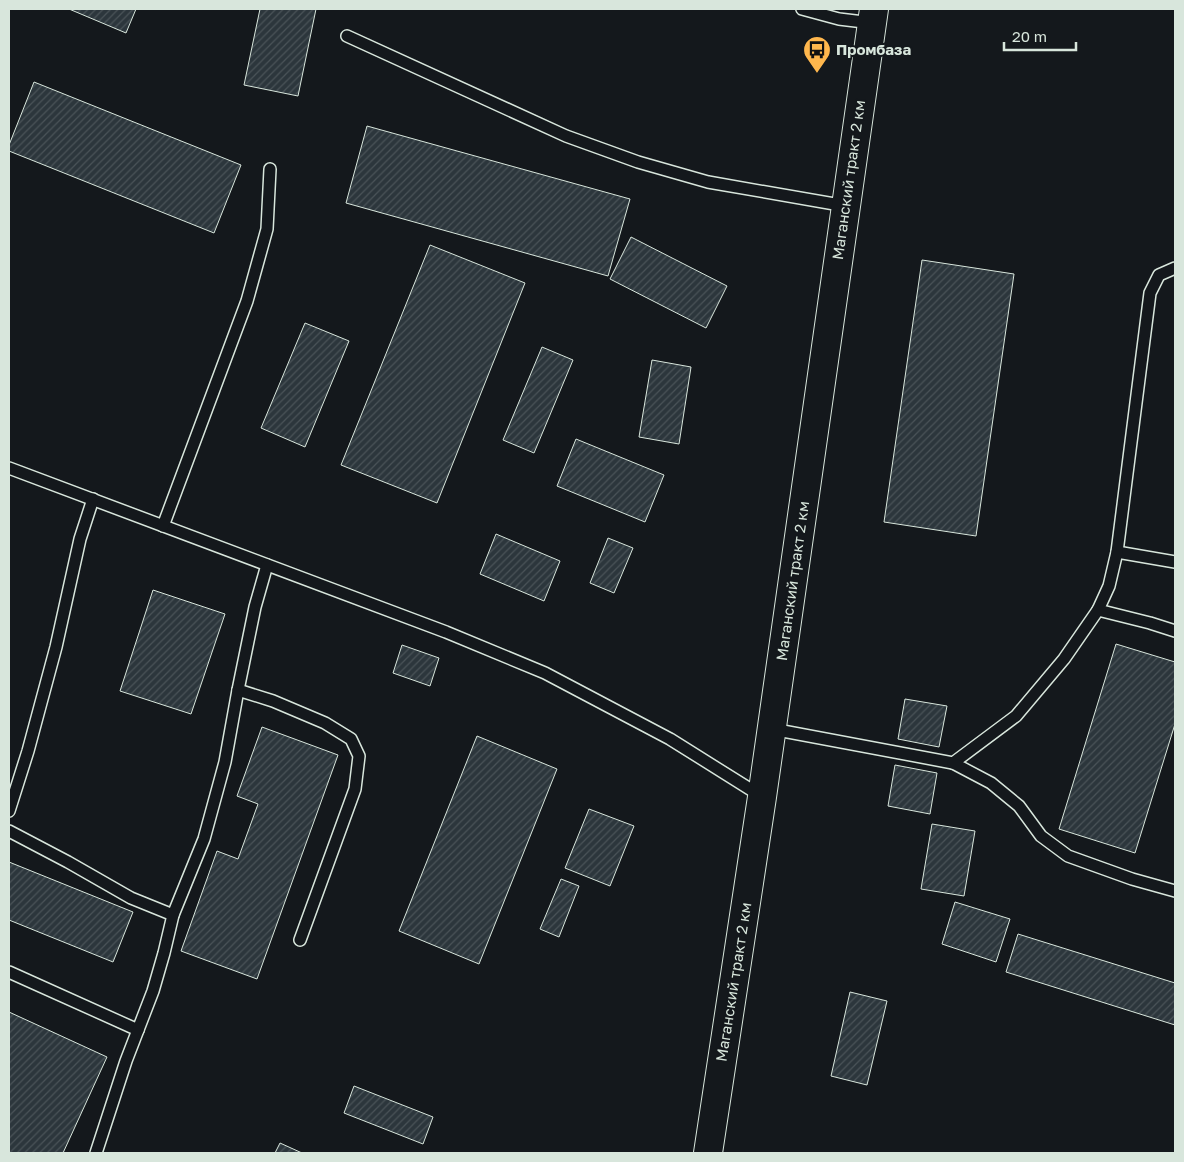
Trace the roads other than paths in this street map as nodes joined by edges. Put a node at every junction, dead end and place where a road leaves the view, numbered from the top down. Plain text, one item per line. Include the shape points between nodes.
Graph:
1 (802, 9) edge
2 (873, 16) edge
3 (347, 36) dead end
4 (270, 169) dead end
5 (846, 206) junction
6 (1175, 268) edge
7 (9, 468) edge
8 (93, 499) junction
9 (163, 526) junction
10 (1117, 552) junction
11 (1175, 562) edge
12 (267, 565) junction
13 (1098, 610) junction
14 (1175, 632) edge
15 (238, 690) junction
16 (772, 729) junction
17 (952, 763) junction
18 (762, 797) junction
19 (9, 810) edge
20 (9, 831) edge
21 (1175, 891) edge
22 (174, 915) junction
23 (300, 940) dead end
24 (9, 972) edge
25 (138, 1030) junction
26 (96, 1153) edge
27 (708, 1153) edge

1 - 2 lane via 838,19
2 - 5 main road, Маганский тракт 2 км
3 - 5 lane via 566,136 638,162 708,182
4 - 9 lane via 267,229 247,301
5 - 16 main road, Маганский тракт 2 км
6 - 10 lane via 1159,275 1150,293
7 - 8 lane
8 - 9 lane
8 - 19 lane via 80,539 34,732
9 - 12 lane
10 - 11 lane
10 - 13 lane via 1109,586
12 - 15 lane
12 - 18 lane via 545,673 670,739
13 - 14 lane
13 - 17 lane via 1064,659 1016,716
15 - 22 lane via 225,762 204,839
15 - 23 lane via 273,701 351,738 359,756 355,789
16 - 17 lane
16 - 18 main road, Маганский тракт 2 км
17 - 21 lane via 991,783 1019,806 1041,836 1068,856
18 - 27 main road, Маганский тракт 2 км
20 - 22 lane via 131,898
22 - 25 lane via 153,991
24 - 25 lane
25 - 26 lane

